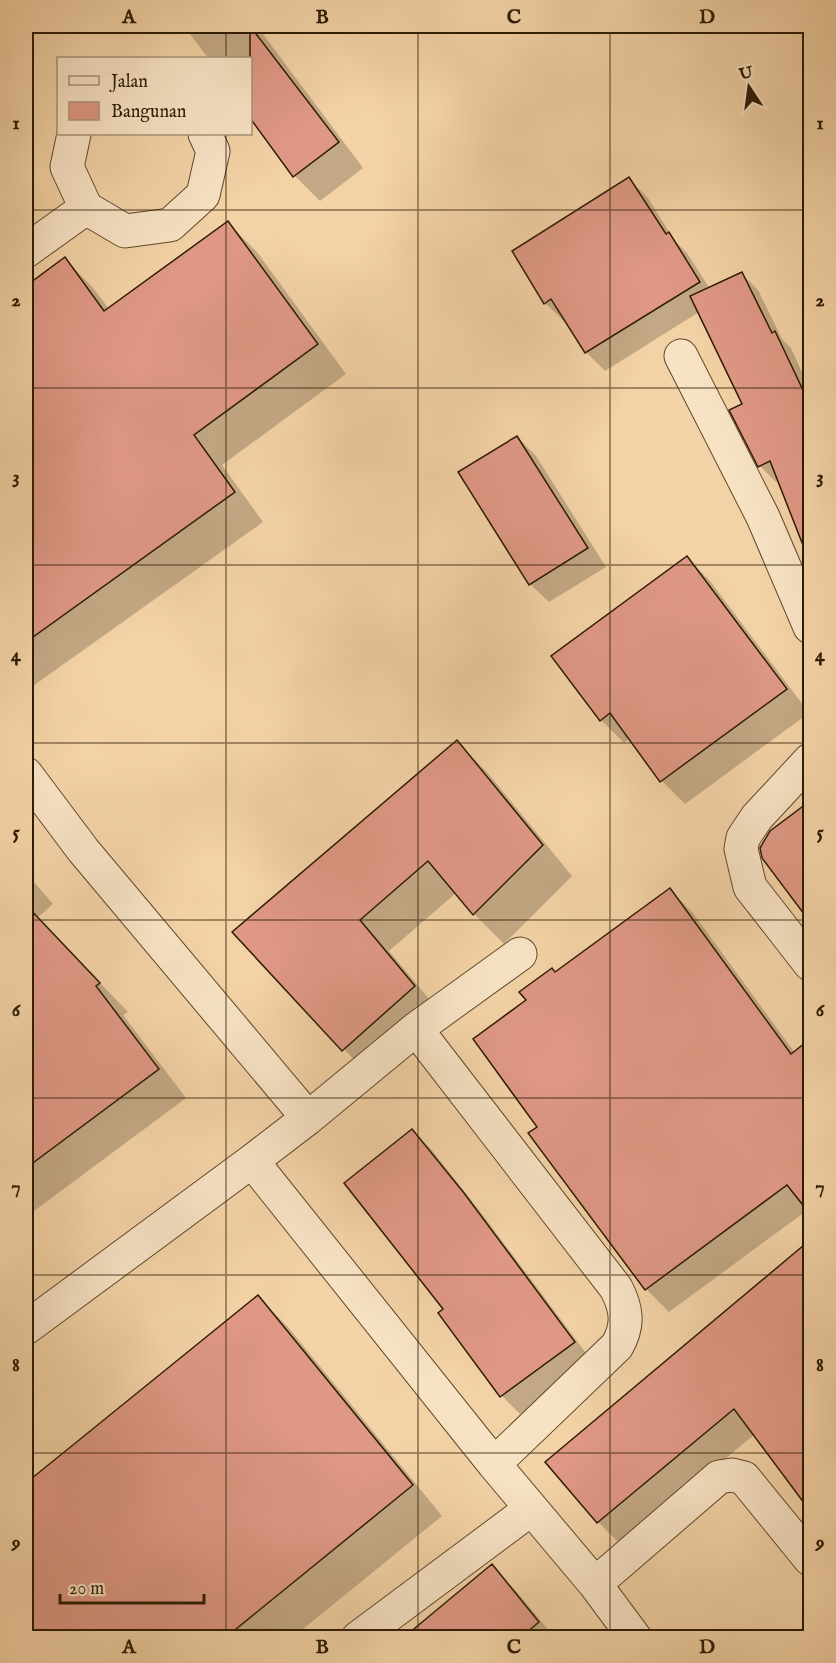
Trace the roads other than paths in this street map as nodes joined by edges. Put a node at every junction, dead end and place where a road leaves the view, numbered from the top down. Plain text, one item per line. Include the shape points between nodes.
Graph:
1 (74, 135) edge
2 (205, 135) edge
3 (86, 208) junction
4 (26, 251) edge
5 (681, 356) dead end
6 (810, 627) edge
7 (810, 760) edge
8 (26, 774) edge
9 (520, 954) dead end
10 (810, 964) edge
11 (416, 1029) junction
12 (308, 1118) junction
13 (252, 1161) junction
14 (26, 1328) edge
15 (494, 1464) junction
16 (531, 1509) junction
17 (810, 1559) edge
18 (595, 1584) junction
19 (358, 1638) edge
20 (635, 1638) edge

1 - 3 street via 67,167
2 - 3 street via 213,151 203,195 170,225 124,231
3 - 4 street
5 - 6 street via 763,517
7 - 10 street via 757,817 743,838 741,849 750,887
8 - 12 street via 83,850
9 - 11 street
11 - 12 street
11 - 15 street via 624,1302 623,1335 617,1346
12 - 13 street
13 - 14 street
13 - 15 street
15 - 16 street
16 - 18 street
16 - 19 street
17 - 18 street via 744,1478 732,1475 719,1477
18 - 20 street

